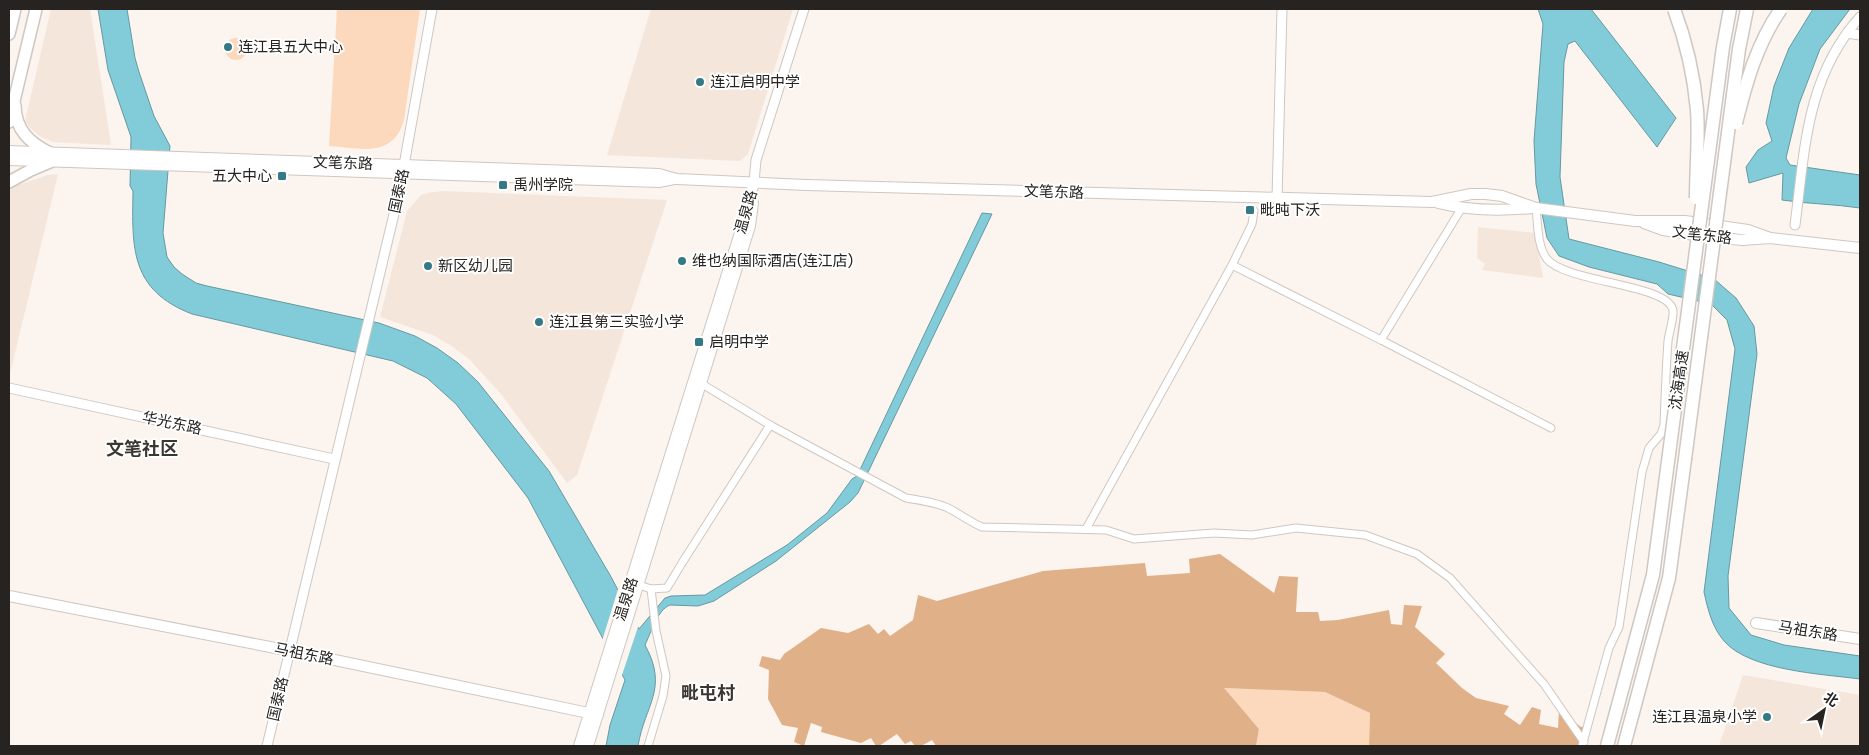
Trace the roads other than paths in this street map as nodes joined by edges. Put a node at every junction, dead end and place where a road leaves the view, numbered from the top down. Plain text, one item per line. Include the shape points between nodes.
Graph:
1 (15, 9) edge
2 (36, 9) edge
3 (432, 9) edge
4 (804, 9) edge
5 (1282, 9) edge
6 (1674, 9) edge
7 (1730, 9) edge
8 (1747, 9) edge
9 (1781, 9) edge
10 (1860, 17) edge
11 (1847, 33) junction
12 (9, 34) edge
13 (1860, 35) edge
14 (18, 84) junction
15 (9, 122) edge
16 (9, 151) edge
17 (50, 158) junction
18 (9, 160) edge
19 (404, 169) junction
20 (9, 182) edge
21 (754, 182) junction
22 (1277, 198) junction
23 (1432, 202) junction
24 (1536, 208) junction
25 (1461, 209) junction
26 (1254, 210) dead end
27 (1795, 226) dead end
28 (1713, 248) junction
29 (1860, 248) edge
30 (1696, 255) junction
31 (1232, 265) junction
32 (1381, 340) junction
33 (702, 384) junction
34 (9, 388) edge
35 (770, 425) junction
36 (1550, 428) dead end
37 (334, 459) junction
38 (1086, 529) junction
39 (639, 585) junction
40 (651, 589) junction
41 (9, 596) edge
42 (630, 599) junction
43 (1756, 622) dead end
44 (1860, 639) edge
45 (289, 651) junction
46 (594, 714) junction
47 (1583, 744) edge
48 (266, 746) edge
49 (579, 746) edge
50 (588, 746) edge
51 (648, 746) edge
52 (1608, 746) edge
53 (1624, 746) edge

1 - 12 main road
2 - 14 main road
3 - 19 street, 国泰路
4 - 21 street via 756,160
5 - 22 street
6 - 30 highway, bridge via 1691,68 1697,111
7 - 30 highway, 沈海高速, bridge
8 - 28 highway, 沈海高速, bridge
9 - 28 highway, bridge via 1748,77 1732,140
10 - 11 street
11 - 13 street
11 - 27 street via 1816,91 1808,125
14 - 15 main road
14 - 17 main road via 15,112 20,128
16 - 17 main road, 文笔东路
17 - 18 main road, 文笔东路
17 - 19 main road, 文笔东路
17 - 20 main road
19 - 21 main road, 文笔东路 via 659,174 677,179
19 - 37 street, 国泰路
21 - 22 main road, 文笔东路
21 - 33 main road, 温泉路 via 752,221
21 - 42 main road, 温泉路
22 - 23 main road, 文笔东路
23 - 24 main road, 文笔东路 via 1486,194
23 - 25 main road, 文笔东路
24 - 25 main road, 文笔东路 via 1499,211
24 - 29 main road, 文笔东路 via 1635,221 1663,230 1702,236 1742,240 1770,238
24 - 47 street via 1541,249 1548,260 1581,276 1652,292 1670,303 1674,311 1668,346 1664,424 1661,434 1649,448 1642,472 1618,627 1609,648
25 - 32 street
26 - 31 street via 1252,224
28 - 53 highway, 沈海高速, bridge via 1669,578
30 - 52 highway, 沈海高速, bridge via 1654,575
31 - 32 street
31 - 38 street
32 - 36 street
33 - 35 street
33 - 39 main road, 温泉路
34 - 37 street, 华光东路
35 - 38 street via 906,498 947,508 982,527
35 - 40 street via 671,583 667,588
37 - 45 street, 国泰路
38 - 47 street via 1106,530 1134,538 1214,533 1252,535 1296,528 1365,535 1416,554 1450,578 1544,684
39 - 40 street
39 - 42 main road, 温泉路
40 - 51 street via 666,676
41 - 45 main road, 马祖东路
42 - 46 main road, 温泉路
43 - 44 main road, 马祖东路
45 - 46 main road, 马祖东路
45 - 48 street, 国泰路
46 - 49 main road, 温泉路
46 - 50 main road, 温泉路

